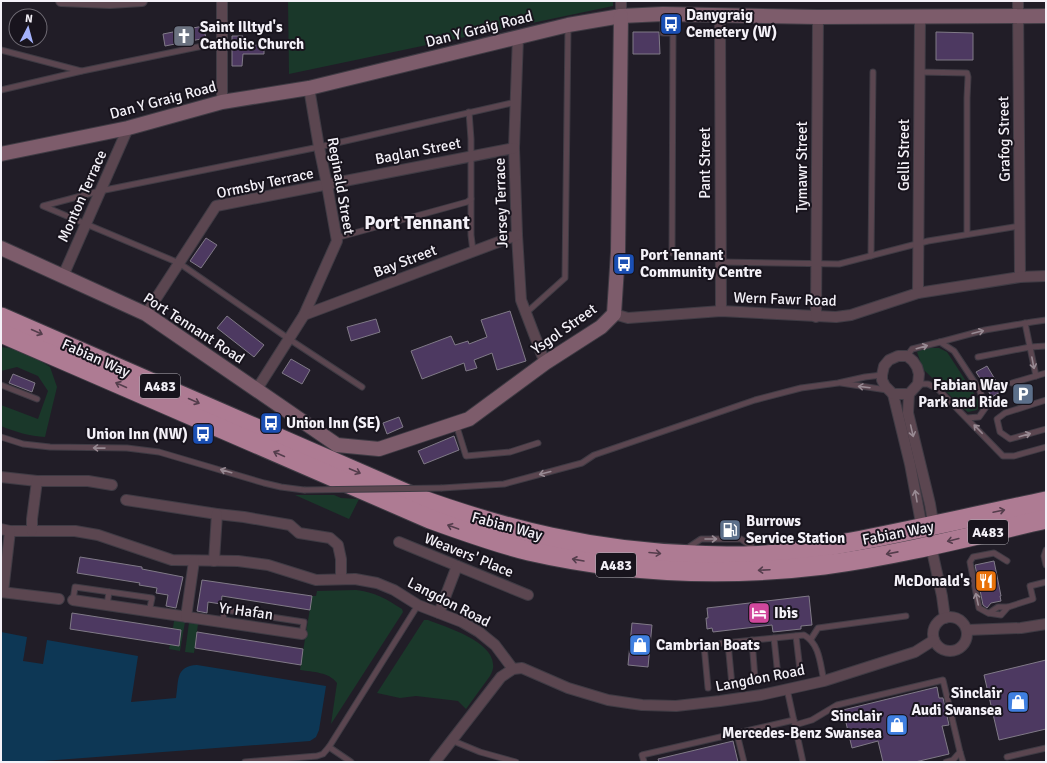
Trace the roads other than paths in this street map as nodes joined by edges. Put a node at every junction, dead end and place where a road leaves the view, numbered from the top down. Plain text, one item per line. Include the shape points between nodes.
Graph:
1 (61, 1) edge
2 (142, 1) edge
3 (222, 1) edge
4 (621, 1) edge
5 (1018, 1) edge
6 (663, 14) junction
7 (621, 16) junction
8 (720, 16) junction
9 (1018, 16) junction
10 (1046, 16) edge
11 (818, 17) junction
12 (920, 17) junction
13 (568, 25) junction
14 (518, 37) junction
15 (222, 42) junction
16 (1, 50) edge
17 (82, 71) junction
18 (873, 72) dead end
19 (920, 72) junction
20 (308, 88) junction
21 (1, 90) edge
22 (222, 102) junction
23 (516, 102) junction
24 (468, 112) junction
25 (128, 128) junction
26 (319, 147) junction
27 (514, 148) junction
28 (1, 154) edge
29 (470, 156) junction
30 (327, 185) junction
31 (100, 191) junction
32 (471, 199) junction
33 (86, 224) junction
34 (1020, 226) junction
35 (967, 234) junction
36 (517, 235) junction
37 (336, 238) junction
38 (919, 244) junction
39 (1, 248) edge
40 (473, 251) junction
41 (672, 253) dead end
42 (870, 256) junction
43 (179, 262) junction
44 (720, 262) junction
45 (816, 263) junction
46 (63, 276) junction
47 (1046, 276) edge
48 (1020, 277) junction
49 (918, 293) junction
50 (720, 311) junction
51 (146, 314) junction
52 (526, 314) junction
53 (614, 314) junction
54 (304, 315) junction
55 (1, 317) edge
56 (816, 317) junction
57 (1046, 320) edge
58 (1025, 323) junction
59 (1, 333) edge
60 (289, 339) junction
61 (940, 342) junction
62 (1046, 346) edge
63 (1030, 347) junction
64 (906, 356) junction
65 (978, 357) dead end
66 (545, 363) junction
67 (1046, 373) edge
68 (882, 375) junction
69 (1036, 376) junction
70 (838, 383) junction
71 (1012, 383) dead end
72 (918, 384) junction
73 (1, 385) edge
74 (362, 387) dead end
75 (257, 389) junction
76 (891, 392) junction
77 (909, 394) junction
78 (37, 399) dead end
79 (1046, 400) edge
80 (967, 418) junction
81 (455, 423) junction
82 (1046, 429) edge
83 (1, 437) edge
84 (538, 443) dead end
85 (337, 445) joint
86 (1046, 447) edge
87 (1, 477) edge
88 (37, 481) junction
89 (112, 485) dead end
90 (126, 500) dead end
91 (1046, 501) edge
92 (217, 514) junction
93 (1046, 519) edge
94 (928, 527) junction
95 (6, 530) edge
96 (32, 531) junction
97 (399, 542) dead end
98 (931, 546) junction
99 (1046, 550) edge
100 (194, 560) junction
101 (214, 561) junction
102 (1007, 561) dead end
103 (1046, 565) edge
104 (457, 566) junction
105 (341, 579) junction
106 (1046, 582) edge
107 (2, 592) edge
108 (109, 592) junction
109 (528, 595) dead end
110 (59, 599) dead end
111 (73, 600) joint
112 (107, 605) junction
113 (418, 605) junction
114 (149, 612) junction
115 (439, 613) junction
116 (906, 616) dead end
117 (186, 617) junction
118 (274, 617) junction
119 (945, 618) junction
120 (222, 623) junction
121 (1046, 624) edge
122 (272, 630) junction
123 (967, 630) junction
124 (302, 634) joint
125 (796, 636) junction
126 (774, 638) junction
127 (811, 639) junction
128 (752, 640) junction
129 (934, 640) junction
130 (728, 642) junction
131 (513, 669) junction
132 (800, 670) dead end
133 (778, 676) dead end
134 (755, 679) dead end
135 (824, 680) junction
136 (732, 685) dead end
137 (708, 688) dead end
138 (787, 689) junction
139 (794, 722) junction
140 (737, 734) junction
141 (451, 740) junction
142 (329, 747) junction
143 (1046, 748) edge
144 (960, 752) junction
145 (1007, 757) dead end
146 (245, 762) edge
147 (351, 762) edge
148 (435, 762) edge
149 (516, 762) edge
150 (644, 762) edge
151 (744, 762) edge
152 (803, 762) edge
153 (946, 762) edge
154 (963, 762) edge

1 - 2 street
3 - 15 street
4 - 7 street, Ysgol Street
5 - 9 street, Grafog Street
6 - 7 street, Dan Y Graig Road
6 - 8 street, Dan Y Graig Road
6 - 41 lane via 663,33 672,33
7 - 13 street, Dan Y Graig Road
7 - 53 street, Ysgol Street via 618,252
8 - 11 street, Dan Y Graig Road
8 - 44 street, Pant Street
9 - 10 street, Dan Y Graig Road
9 - 12 street, Dan Y Graig Road
9 - 34 street, Grafog Street
11 - 12 street, Dan Y Graig Road
11 - 45 street, Tymawr Street
12 - 19 street, Gelli Street
13 - 14 street, Dan Y Graig Road
13 - 52 lane via 564,278
14 - 20 street, Dan Y Graig Road
14 - 23 street, Jersey Terrace
15 - 17 lane
15 - 22 street
16 - 17 lane
17 - 21 lane
18 - 42 lane
19 - 35 lane via 967,73
19 - 38 street, Gelli Street
20 - 22 street, Dan Y Graig Road
20 - 26 street, Reginald Street
22 - 25 street, Dan Y Graig Road
23 - 24 lane
23 - 27 street, Jersey Terrace
24 - 26 lane
24 - 29 lane
25 - 28 street, Dan Y Graig Road
25 - 31 street, Monton Terrace
26 - 30 street, Reginald Street
26 - 31 lane
27 - 29 street, Baglan Street
27 - 36 street, Jersey Terrace
29 - 30 street, Baglan Street
29 - 32 lane
30 - 37 street, Reginald Street
30 - 43 street, Ormsby Terrace via 216,206
31 - 33 street, Monton Terrace
31 - 33 lane via 43,206
32 - 37 lane via 413,218
32 - 40 lane
33 - 43 lane
33 - 46 street, Monton Terrace
34 - 35 lane
34 - 48 street, Grafog Street
35 - 38 lane
36 - 40 street, Bay Street
36 - 52 street, Jersey Terrace via 521,300
37 - 54 street, Reginald Street
38 - 42 lane
38 - 49 street, Gelli Street
39 - 46 street, Port Tennant Road
40 - 54 street, Bay Street
42 - 45 lane via 839,264
43 - 51 street, Ormsby Terrace
43 - 60 lane
44 - 45 lane
44 - 50 street, Pant Street
45 - 56 street, Tymawr Street
46 - 51 street, Port Tennant Road
47 - 48 street, Wern Fawr Road
48 - 49 street, Wern Fawr Road
49 - 56 street, Wern Fawr Road via 851,315
50 - 53 street, Wern Fawr Road via 628,318
50 - 56 street, Wern Fawr Road
51 - 75 street, Port Tennant Road
52 - 66 street, Jersey Terrace
53 - 66 street, Ysgol Street via 601,327
54 - 60 street, Reginald Street
55 -> 94 highway, Fabian Way / A483 via 412,496 520,531 579,544 721,556 764,555 816,548
57 - 58 lane
61 -> 58 lane
58 - 63 lane
98 -> 59 highway, Fabian Way / A483 via 824,564 755,570 678,571 587,562 528,550 470,533 404,508
60 - 74 lane
60 - 75 street, Reginald Street
64 -> 61 lane via 912,350
61 - 80 lane via 954,351 979,389 986,407 979,417
62 - 63 lane
63 - 65 lane
63 -> 69 lane
64 - 68 street via 889,360
64 - 72 street via 917,367
66 - 81 street, Ysgol Street via 469,419
67 - 69 lane
68 - 70 lane
68 - 76 street via 885,386
69 - 71 lane
76 -> 70 lane via 880,388
70 -> 83 lane, bridge via 801,388 755,400 594,455 582,462 504,484 442,488 304,490 264,483 159,452 127,448 50,447 23,444
72 - 77 street
72 - 80 lane via 928,384 938,389
73 - 78 lane
75 - 85 street, Port Tennant Road
76 - 77 street
94 -> 76 street
77 -> 94 street via 908,413
79 -> 82 lane via 1004,413 997,419 1000,432 1010,439
86 -> 80 lane via 1014,456 1003,456
81 - 84 lane via 466,456 510,452
81 - 85 street, Ysgol Street via 379,449
87 - 88 street
88 - 89 street via 88,481
88 - 96 street
90 - 92 street
94 -> 91 highway, Fabian Way / A483
92 - 101 street
92 - 105 street via 290,525 298,533 330,538 338,545
93 -> 98 highway, Fabian Way / A483
94 - 98 street
95 - 96 street, Langdon Road
95 - 107 street
96 - 100 street, Langdon Road via 98,534 172,560
97 - 104 street, Weavers' Place
98 - 119 street
99 - 103 lane
100 - 101 street, Langdon Road
100 - 117 street
101 - 105 street, Langdon Road via 268,565 316,580
106 -> 102 lane via 1030,586 1033,599 1008,607 1001,615 988,613 979,608 970,562 973,557 994,553
104 - 109 street, Weavers' Place
104 - 115 street
105 - 113 street, Langdon Road via 377,583
107 - 110 street
108 - 111 lane via 75,587
108 - 112 lane
108 - 114 lane via 152,598
111 - 112 street, Yr Hafan
112 - 114 street, Yr Hafan
113 - 115 street, Langdon Road
113 - 142 lane
114 - 117 street, Yr Hafan
115 - 131 street, Langdon Road via 479,632 495,645
116 - 127 lane via 818,628
117 - 120 street, Yr Hafan
118 - 120 lane via 225,610
118 - 122 lane
118 - 124 lane via 304,622
119 - 123 street via 956,618
119 - 129 street via 940,620 934,629
120 - 122 street, Yr Hafan
121 - 123 street via 1022,628
122 - 124 street, Yr Hafan
123 - 129 street via 965,641 957,649 946,650
125 - 126 lane
125 - 127 lane via 804,635
125 - 132 lane
126 - 128 lane
126 - 133 lane
127 - 135 lane via 816,647
128 - 130 lane
128 - 134 lane
129 - 135 street, Langdon Road via 915,652
130 - 136 lane
130 - 137 lane via 704,645
131 - 138 street, Langdon Road via 522,668 568,688 608,700 642,705 676,706
131 - 141 street via 500,677
135 - 138 street, Langdon Road
138 - 139 lane
139 - 140 lane
139 - 144 lane via 812,720 837,705 943,680
139 - 152 lane
140 - 150 lane via 642,755
140 - 151 lane
141 - 148 street
141 - 149 lane via 480,752
142 - 146 lane via 317,756
142 - 147 lane
143 - 145 lane
144 - 153 lane via 953,760
144 - 154 lane

